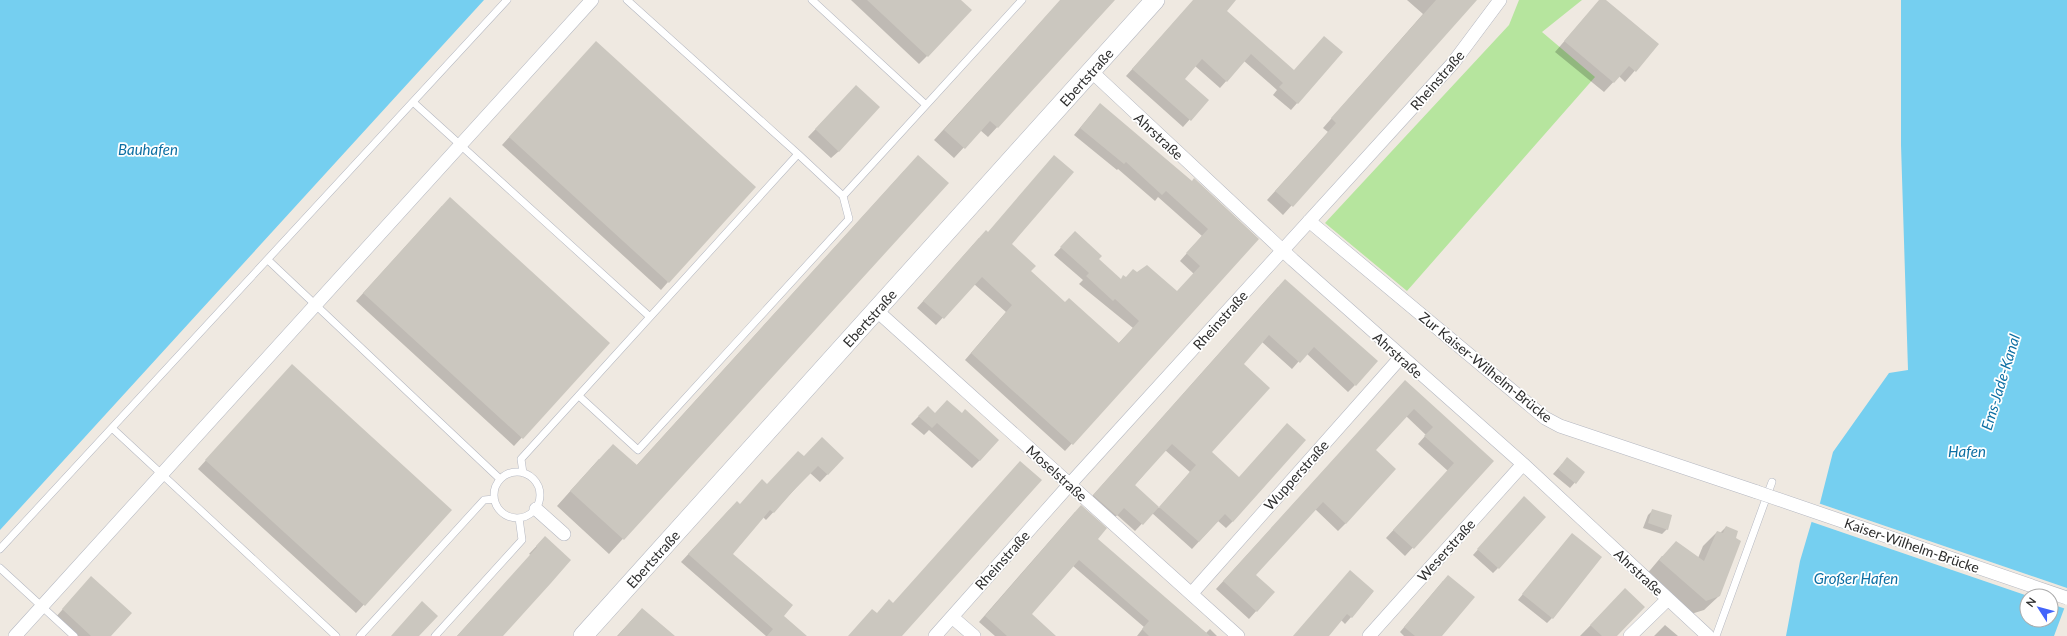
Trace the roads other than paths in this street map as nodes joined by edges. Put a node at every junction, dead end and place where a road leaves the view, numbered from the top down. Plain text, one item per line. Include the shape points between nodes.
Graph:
1 (507, 0) edge
2 (592, 0) edge
3 (627, 0) edge
4 (812, 0) edge
5 (1155, 0) edge
6 (1500, 0) edge
7 (1020, 1) edge
8 (1090, 71) junction
9 (413, 102) junction
10 (926, 105) junction
11 (460, 145) junction
12 (798, 154) junction
13 (843, 196) junction
14 (1309, 221) junction
15 (1283, 251) junction
16 (268, 260) junction
17 (316, 304) junction
18 (876, 310) junction
19 (650, 317) junction
20 (1401, 357) junction
21 (579, 396) junction
22 (112, 428) junction
23 (1523, 464) junction
24 (523, 473) junction
25 (161, 474) junction
26 (500, 479) junction
27 (1772, 482) dead end
28 (1070, 484) junction
29 (1757, 492) joint
30 (494, 499) junction
31 (536, 509) junction
32 (519, 518) junction
33 (564, 534) dead end
34 (0, 549) edge
35 (0, 568) edge
36 (1192, 593) junction
37 (2067, 598) edge
38 (1668, 599) junction
39 (42, 606) junction
40 (952, 617) junction
41 (15, 636) edge
42 (74, 636) edge
43 (336, 636) edge
44 (360, 636) edge
45 (434, 636) edge
46 (583, 636) edge
47 (935, 636) edge
48 (974, 636) edge
49 (1238, 636) edge
50 (1369, 636) edge
51 (1630, 636) edge
52 (1708, 636) edge
53 (1716, 636) edge

1 - 9 lane
2 - 11 street
3 - 12 lane
4 - 10 lane
5 - 8 street, Ebertstraße
6 - 14 street, Rheinstraße via 1453,63
7 - 10 lane
8 - 15 street, Ahrstraße
8 - 18 street, Ebertstraße
9 - 11 lane
9 - 16 lane
10 - 13 lane
11 - 17 street
11 - 19 lane
12 - 13 lane
12 - 19 lane
13 - 21 lane via 849,219 638,450
14 - 15 street, Rheinstraße
14 - 29 street, Zur Kaiser-Wilhelm-Brücke via 1545,418 1560,426
15 - 20 street, Ahrstraße
15 - 28 street, Rheinstraße
16 - 17 lane
16 - 22 lane
17 - 25 street
17 - 26 lane
18 - 28 street, Moselstraße
18 - 46 street, Ebertstraße
19 - 21 lane
20 - 23 street, Ahrstraße
20 - 36 street, Wupperstraße
21 - 24 lane via 521,459
22 - 25 lane
22 - 34 lane
23 - 38 street, Ahrstraße
23 - 50 street, Weserstraße
24 - 26 lane via 511,473
24 - 31 lane via 530,476 539,488
25 - 39 street
25 - 43 lane
26 - 30 lane via 495,488
27 - 53 lane
28 - 36 street, Moselstraße
28 - 40 street, Rheinstraße
29 - 37 street, Kaiser-Wilhelm-Brücke, bridge
30 - 32 lane via 496,506 506,515
30 - 44 lane via 484,500
31 - 32 lane
31 - 33 street
32 - 45 lane via 522,540
35 - 39 lane
36 - 49 street, Moselstraße
38 - 51 street
38 - 52 street, Ahrstraße
39 - 41 street
39 - 42 lane
40 - 47 street, Rheinstraße
40 - 48 street

